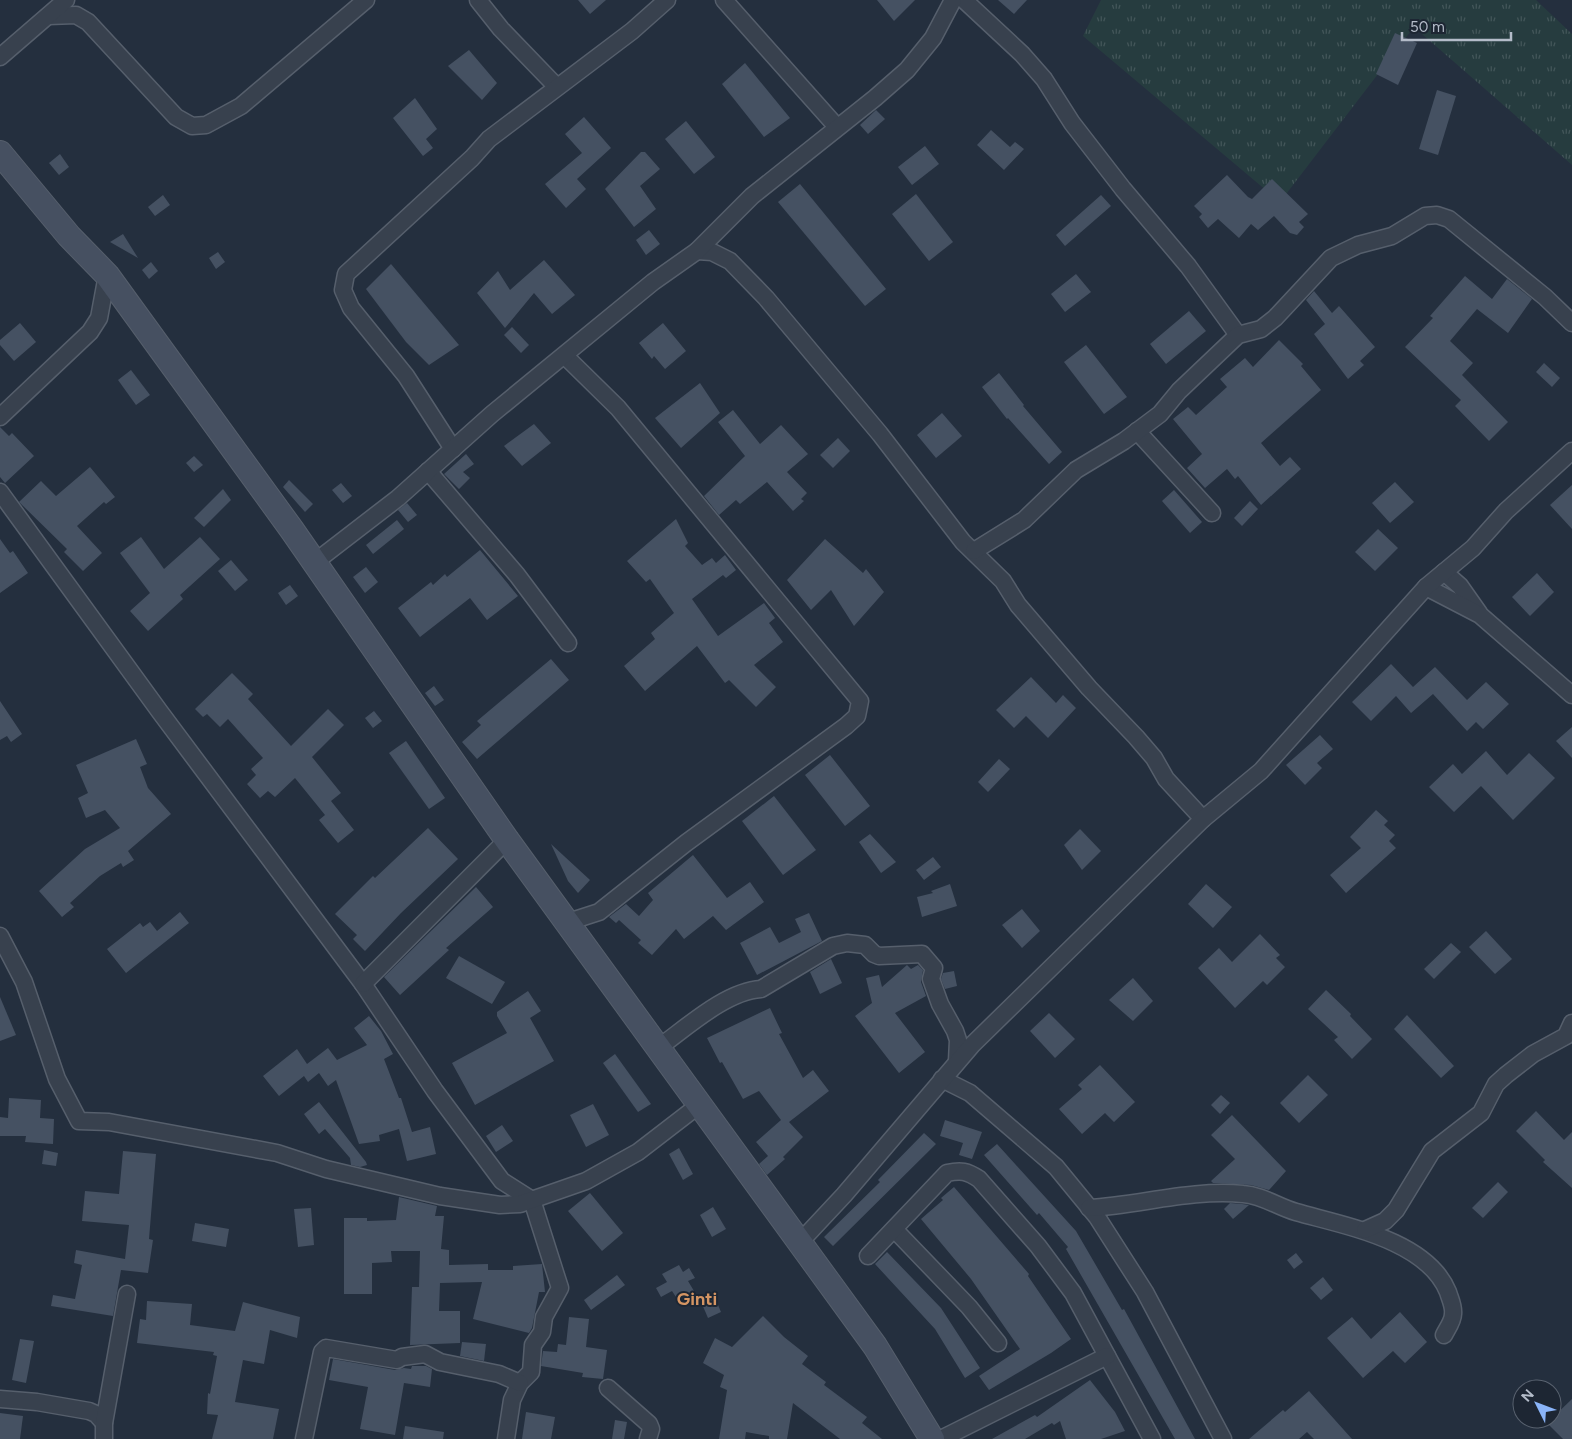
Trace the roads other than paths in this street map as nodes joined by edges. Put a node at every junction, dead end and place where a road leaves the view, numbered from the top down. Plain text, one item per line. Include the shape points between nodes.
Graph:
1 (66, 0) edge
2 (366, 0) edge
3 (478, 0) edge
4 (667, 0) edge
5 (724, 0) edge
6 (953, 0) edge
7 (964, 0) edge
8 (48, 16) junction
9 (0, 57) edge
10 (557, 86) junction
11 (837, 127) junction
12 (0, 152) edge
13 (697, 251) junction
14 (107, 275) junction
15 (1572, 323) edge
16 (1238, 335) junction
17 (565, 356) junction
18 (0, 417) edge
19 (1137, 431) junction
20 (453, 449) junction
21 (1572, 451) edge
22 (428, 471) junction
23 (0, 492) edge
24 (1212, 513) dead end
25 (974, 551) junction
26 (314, 562) junction
27 (1444, 572) junction
28 (1426, 587) junction
29 (1480, 615) junction
30 (568, 644) dead end
31 (1572, 695) edge
32 (1203, 819) junction
33 (507, 840) junction
34 (568, 922) junction
35 (0, 936) edge
36 (363, 984) junction
37 (1572, 1023) edge
38 (658, 1048) junction
39 (957, 1061) junction
40 (942, 1079) junction
41 (699, 1105) junction
42 (502, 1181) junction
43 (532, 1200) junction
44 (500, 1206) junction
45 (1089, 1208) junction
46 (894, 1229) junction
47 (1365, 1230) junction
48 (800, 1241) junction
49 (868, 1256) dead end
50 (126, 1294) dead end
51 (1444, 1334) dead end
52 (998, 1343) dead end
53 (1106, 1356) junction
54 (520, 1383) junction
55 (608, 1388) dead end
56 (0, 1399) edge
57 (104, 1431) edge
58 (304, 1439) edge
59 (506, 1439) edge
60 (648, 1439) edge
61 (932, 1439) edge
62 (941, 1439) edge
63 (1152, 1439) edge
64 (1222, 1439) edge

1 - 8 street
2 - 8 street via 241,106 206,126 192,126 176,117 88,22 76,15
3 - 10 street via 501,30
4 - 10 street via 632,31
5 - 11 street
6 - 11 street via 942,23 907,70
7 - 16 street via 1044,79 1072,123 1188,266
8 - 9 street
10 - 20 street via 489,139 350,270 344,280 343,290 351,308 406,376
11 - 13 street via 752,196
12 - 14 main road via 69,236
13 - 17 street via 653,282
13 - 25 street via 712,252 730,261 766,298 880,434 963,542
14 - 18 street via 99,318 90,332
14 - 26 main road
15 - 16 street via 1449,219 1437,215 1425,216 1392,236 1358,245 1331,258 1275,318 1261,329
16 - 19 street via 1179,391 1160,414
17 - 20 street
17 - 34 street via 624,415 860,701 857,716 846,726 600,912
19 - 24 street
19 - 25 street via 1076,470 1024,520
20 - 22 street
21 - 27 street
22 - 26 street
22 - 30 street via 517,575
23 - 36 street
25 - 32 street via 1004,581 1018,605 1136,737 1166,779
26 - 33 main road
27 - 28 street
27 - 29 street via 1460,586
28 - 29 street
28 - 32 street via 1261,771
29 - 31 street
32 - 39 street
33 - 34 main road
33 - 36 street
34 - 38 main road
35 - 44 street via 24,982 58,1079 79,1122 109,1122 278,1153 326,1169 440,1196
36 - 42 street via 435,1091
37 - 47 street via 1566,1036 1533,1054 1496,1084 1481,1113 1432,1151 1396,1210 1385,1221
38 - 39 street via 723,1003 751,990 761,989 833,946 859,943 879,956 926,956 934,968 931,979 937,996 958,1040
38 - 41 main road
39 - 40 street
40 - 45 street via 970,1093 991,1109 1056,1167
40 - 48 street via 844,1195
41 - 43 street via 638,1152 586,1181
41 - 48 main road
42 - 43 street
42 - 44 street
43 - 44 street
43 - 54 street via 560,1288 544,1316 542,1332 533,1345 531,1372
45 - 47 street via 1192,1195 1244,1194 1298,1213
45 - 64 street via 1145,1292
46 - 49 street
46 - 52 street via 969,1307
46 - 53 street via 948,1173 968,1172 979,1179 1038,1246 1073,1293
47 - 51 street via 1422,1258 1439,1276 1453,1305 1454,1315
48 - 61 main road via 875,1346
50 - 57 street
53 - 62 street
53 - 63 street
54 - 58 street via 499,1374 440,1362 425,1354 397,1360 326,1348 322,1352
54 - 59 street via 509,1408
55 - 60 street via 649,1424
56 - 57 street via 88,1410 96,1414

